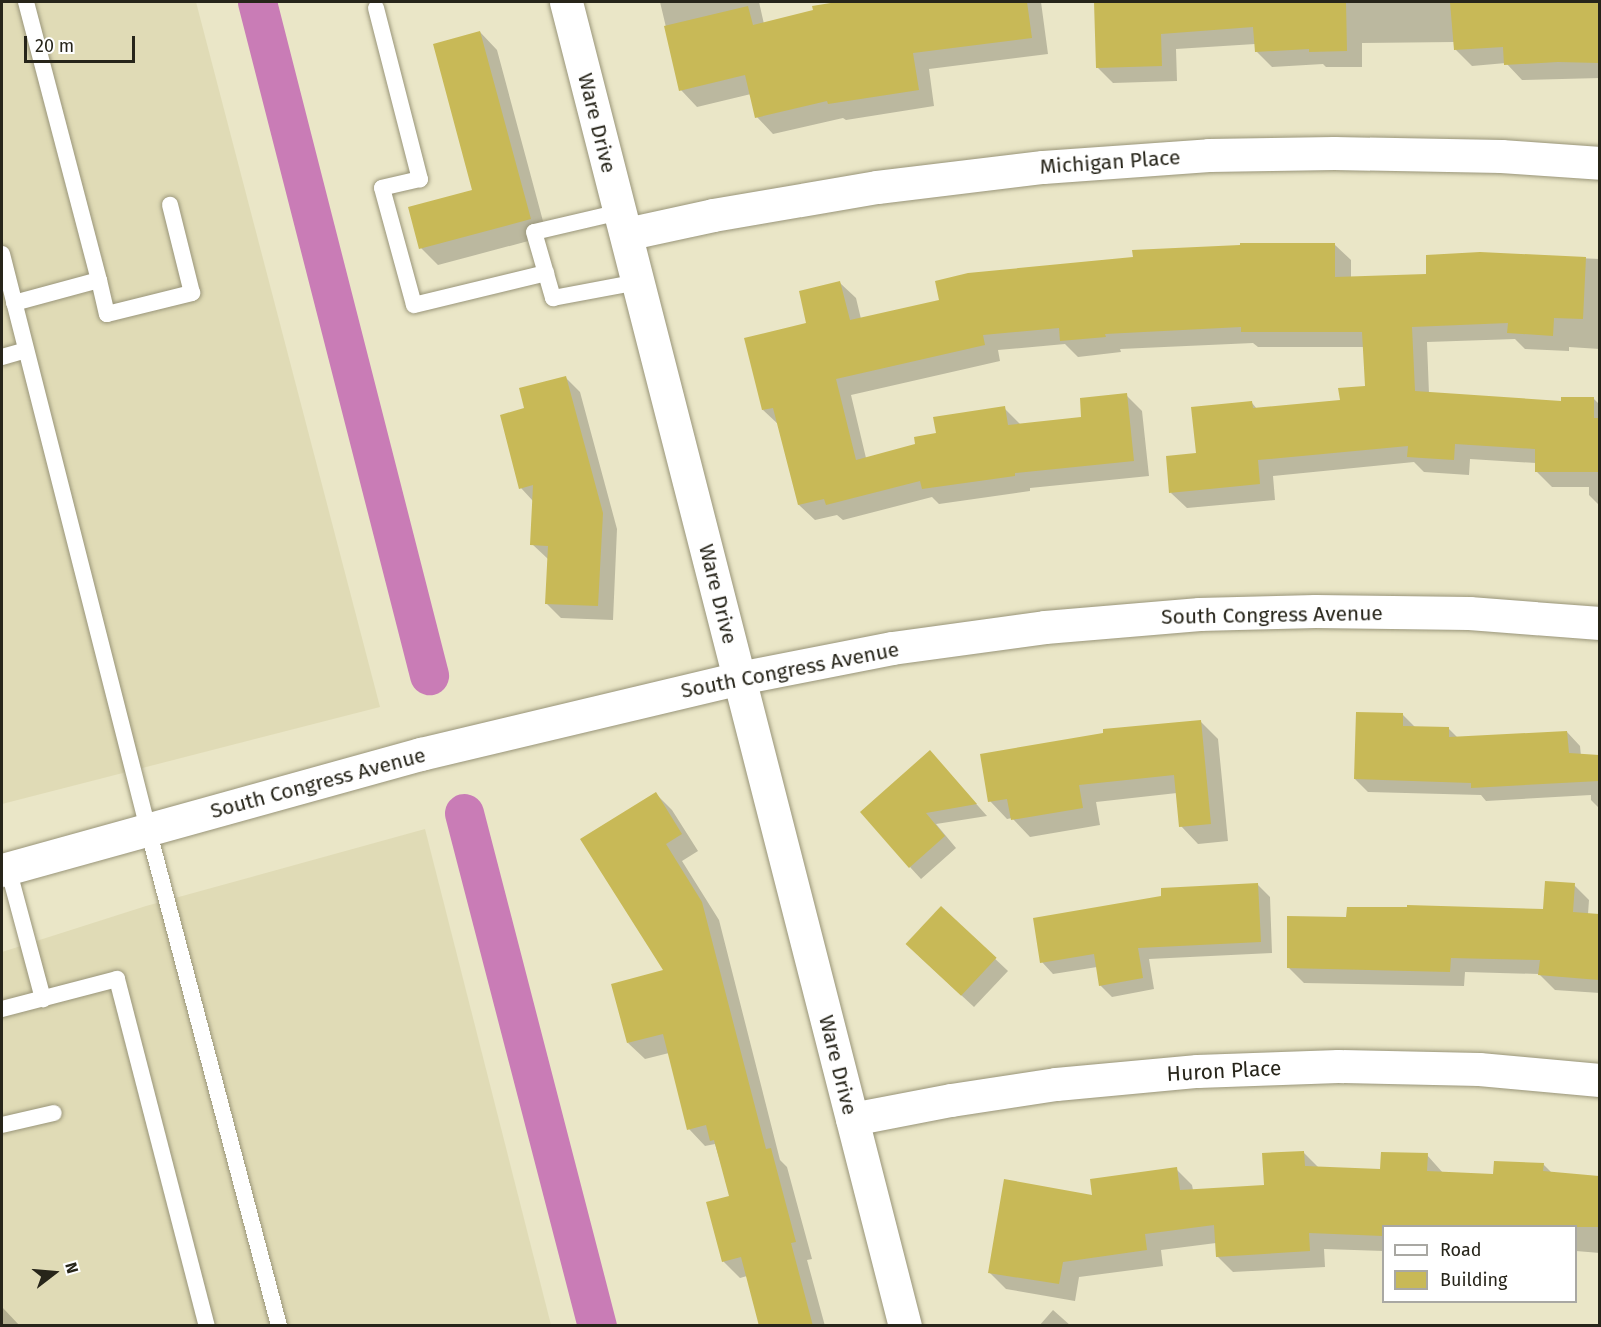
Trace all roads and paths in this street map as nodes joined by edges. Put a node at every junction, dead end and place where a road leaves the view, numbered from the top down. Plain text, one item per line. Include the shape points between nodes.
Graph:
1 (26, 2) edge
2 (566, 2) edge
3 (376, 8) dead end
4 (1599, 163) edge
5 (170, 205) dead end
6 (623, 223) junction
7 (2, 254) edge
8 (546, 273) junction
9 (99, 280) junction
10 (639, 282) junction
11 (14, 303) junction
12 (26, 351) junction
13 (2, 357) edge
14 (1599, 623) edge
15 (739, 678) junction
16 (148, 829) junction
17 (5, 869) edge
18 (43, 999) junction
19 (2, 1009) edge
20 (1599, 1080) edge
21 (54, 1113) dead end
22 (852, 1119) junction
23 (2, 1125) edge
24 (207, 1326) edge
25 (279, 1326) edge
26 (905, 1326) edge

1 - 9 lane
2 - 6 street, Ware Drive
3 - 8 lane via 420,179 382,188 414,304
4 - 6 street, Michigan Place via 1501,156 1209,155 1043,167 877,187 713,215
5 - 9 lane via 192,293 107,314
6 - 8 lane via 534,232
6 - 10 street, Ware Drive
7 - 11 lane
8 - 10 lane via 553,298
9 - 11 lane
10 - 15 street, Ware Drive
11 - 12 lane
12 - 13 lane
12 - 16 lane
14 - 15 street, South Congress Avenue via 1469,613 1199,614 1045,627 892,648
15 - 16 street, South Congress Avenue via 421,754
15 - 22 street, Ware Drive
16 - 17 street, South Congress Avenue
16 - 25 lane
17 - 18 lane
18 - 19 lane
18 - 24 lane via 117,980
20 - 22 street, Huron Place via 1479,1069 1338,1065 1197,1071 1056,1084
21 - 23 lane
22 - 26 street, Ware Drive

